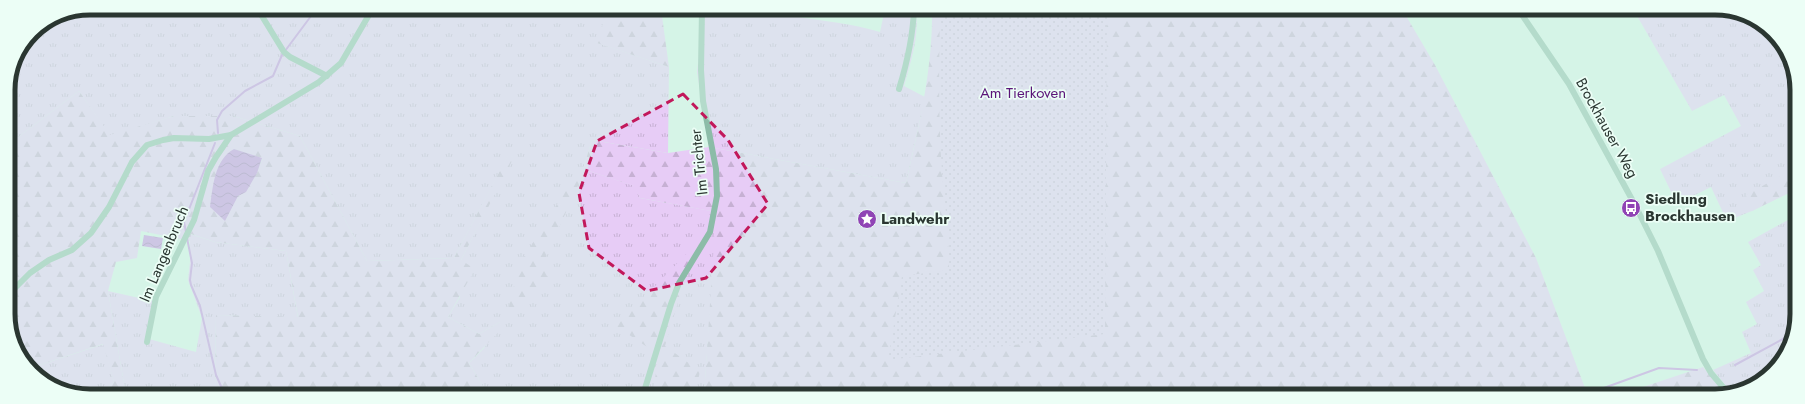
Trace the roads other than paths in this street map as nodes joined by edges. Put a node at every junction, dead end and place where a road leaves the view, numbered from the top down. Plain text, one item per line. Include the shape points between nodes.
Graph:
1 (261, 15) edge
2 (368, 15) edge
3 (702, 15) edge
4 (914, 15) edge
5 (1522, 15) edge
6 (327, 76) junction
7 (899, 89) dead end
8 (231, 135) junction
9 (15, 288) edge
10 (147, 342) dead end
11 (645, 389) edge
12 (1725, 389) edge

1 - 6 street via 284,52
2 - 6 street, Im Langenbruch via 346,56
3 - 11 street, Im Trichter via 701,77 716,169 717,196 710,232 679,283
4 - 7 street via 908,60
5 - 12 street, Brockhauser Weg via 1569,84 1658,251 1703,359
6 - 8 street, Im Langenbruch
8 - 9 street, Im Langenbruch via 209,139 174,138 147,145 132,162 109,207 91,233 72,250 49,260 30,273
8 - 10 street, Im Langenbruch via 208,171 194,220 156,297

